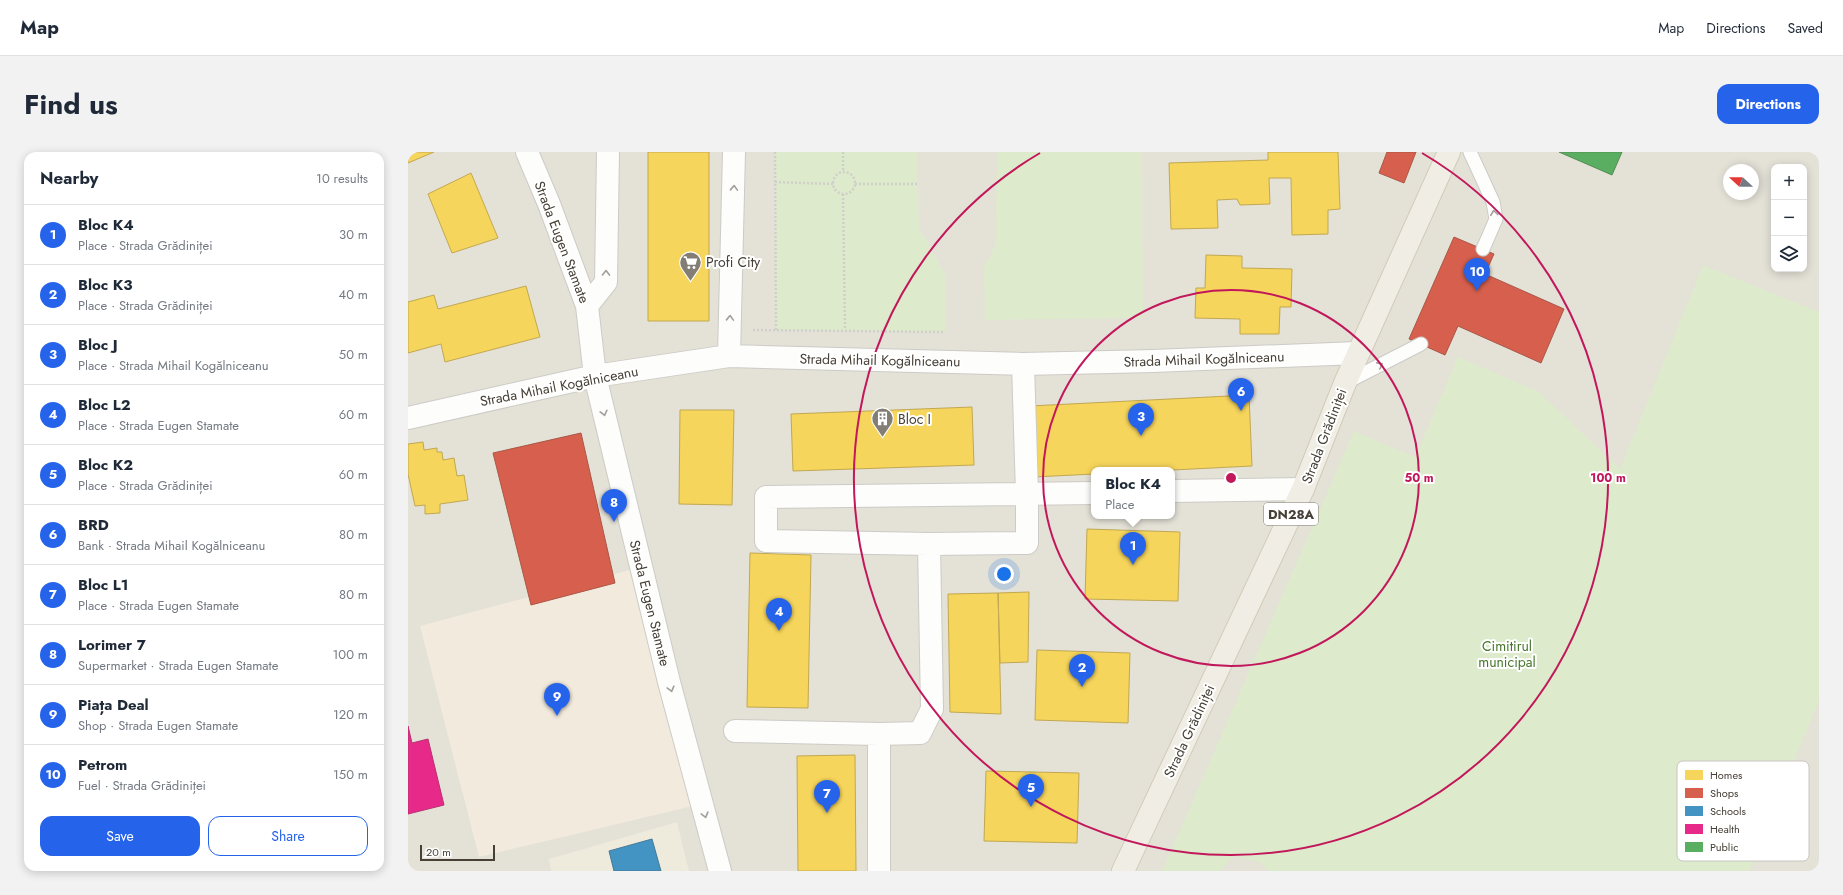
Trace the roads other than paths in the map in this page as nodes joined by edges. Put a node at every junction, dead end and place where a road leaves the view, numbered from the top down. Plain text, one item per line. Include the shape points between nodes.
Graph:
1 (527, 152) edge
2 (608, 152) edge
3 (734, 152) edge
4 (1449, 152) edge
5 (1470, 152) edge
6 (1483, 249) dead end
7 (588, 306) junction
8 (1421, 344) dead end
9 (1358, 354) junction
10 (729, 356) junction
11 (1023, 364) junction
12 (595, 376) junction
13 (1345, 383) junction
14 (408, 418) edge
15 (1303, 489) junction
16 (1175, 491) edge
17 (1091, 493) edge
18 (1028, 494) junction
19 (929, 544) junction
20 (735, 731) dead end
21 (878, 734) junction
22 (720, 871) edge
23 (879, 871) edge
24 (1123, 871) edge

1 - 7 street, Strada Eugen Stamate
7 -> 2 street via 606,282
10 -> 3 street
4 - 9 main road, Strada Grădiniței / DN28A
6 -> 5 lane via 1496,219 1493,202
7 - 12 street, Strada Eugen Stamate
13 -> 8 lane
9 - 11 street, Strada Mihail Kogălniceanu
9 - 13 main road, Strada Grădiniței / DN28A
10 - 11 street, Strada Mihail Kogălniceanu
10 - 12 street, Strada Mihail Kogălniceanu
11 - 18 street
12 - 14 street, Strada Mihail Kogălniceanu
12 -> 22 street, Strada Eugen Stamate via 669,682
13 - 15 main road, Strada Grădiniței / DN28A
15 - 16 street
15 - 24 main road, Strada Grădiniței / DN28A
17 - 18 street
18 - 19 street via 1027,543
18 - 19 street via 766,497 766,542
19 - 21 street via 932,709 920,733
20 - 21 street
21 - 23 street

